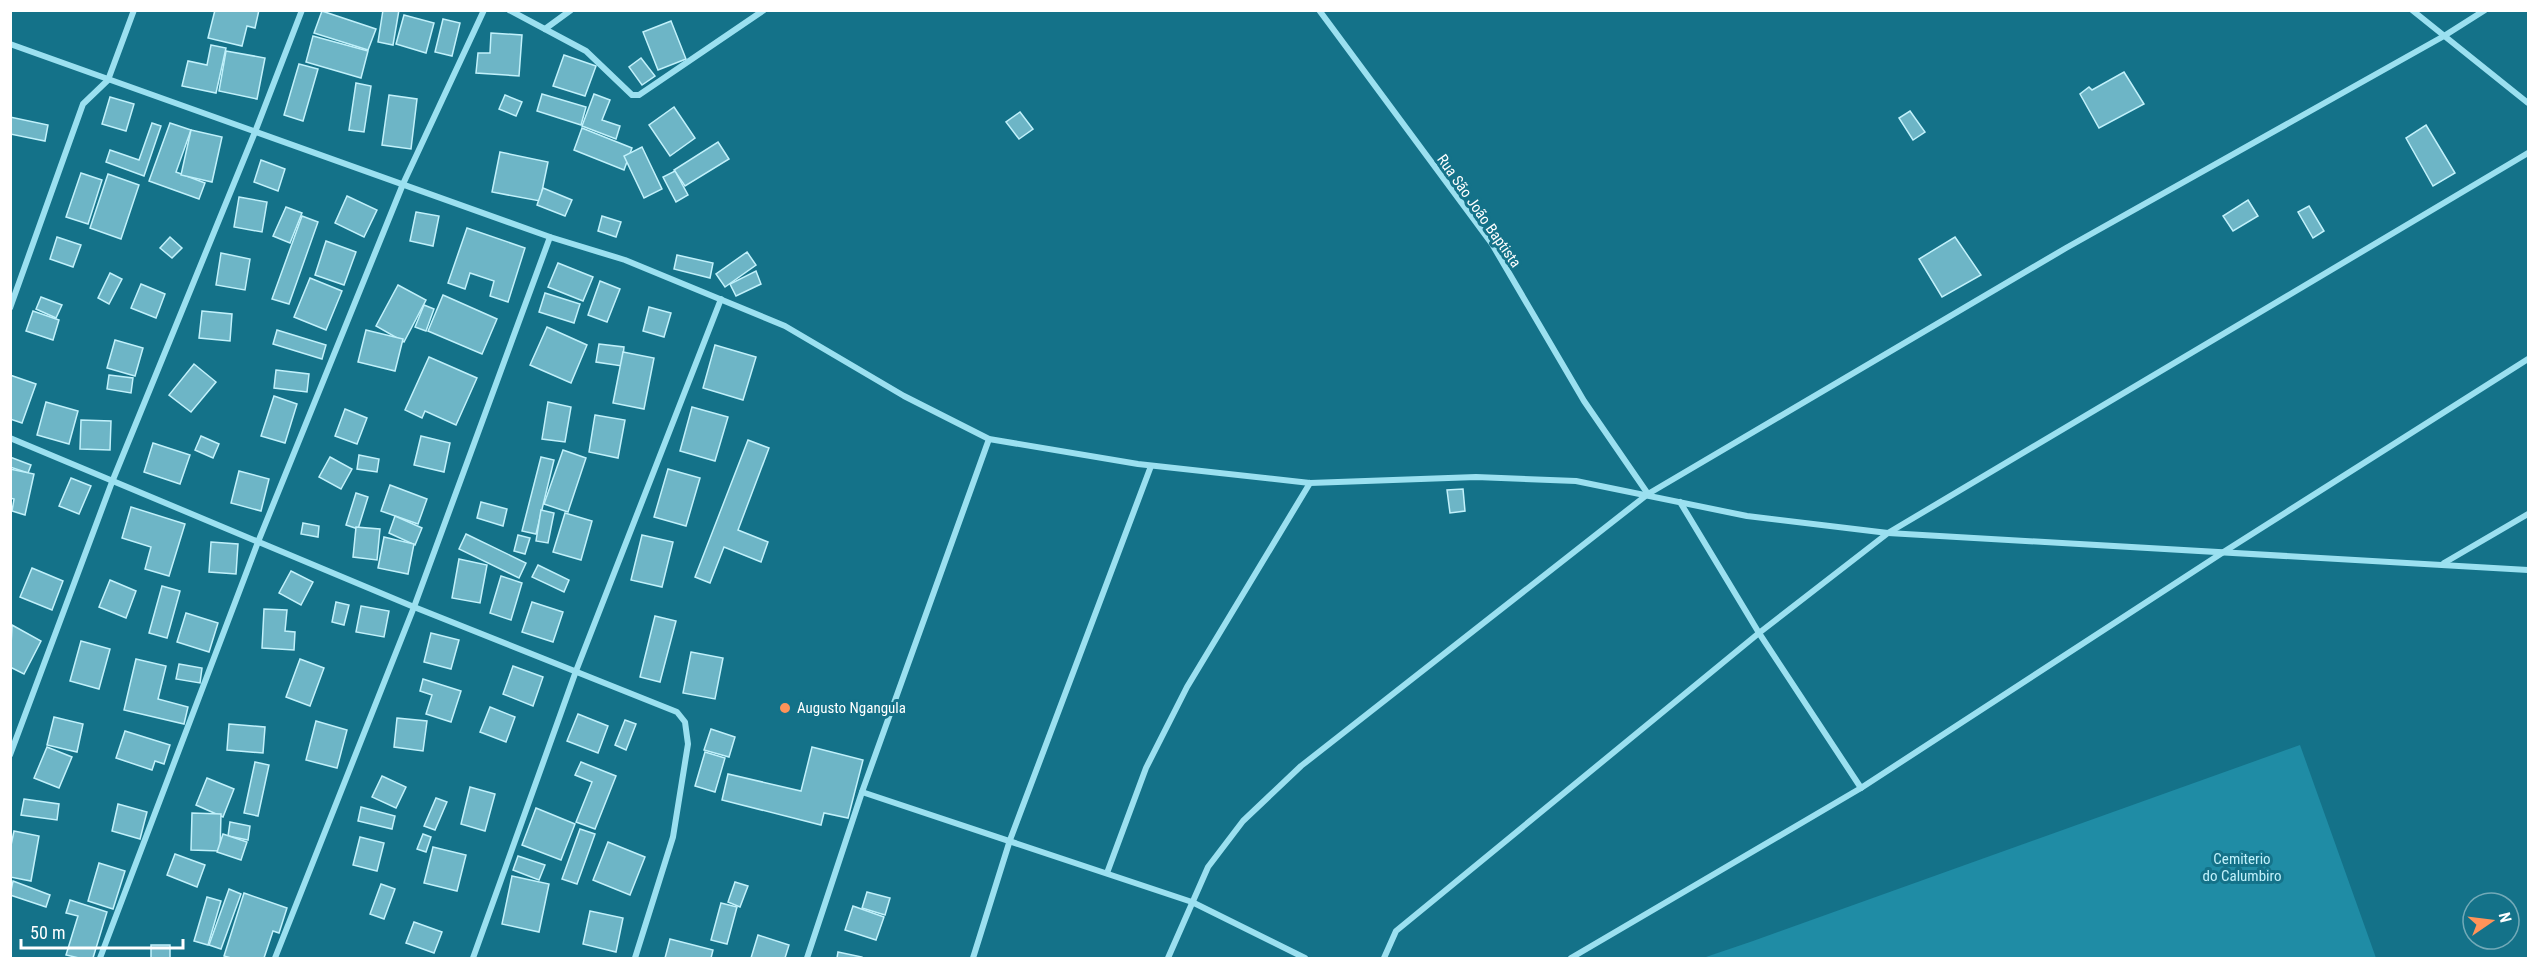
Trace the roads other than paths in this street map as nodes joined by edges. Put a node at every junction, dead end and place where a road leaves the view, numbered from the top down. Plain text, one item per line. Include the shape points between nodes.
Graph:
1 (134, 10) edge
2 (302, 10) edge
3 (484, 10) edge
4 (509, 10) edge
5 (571, 10) edge
6 (764, 10) edge
7 (1319, 10) edge
8 (2412, 10) edge
9 (2485, 10) edge
10 (545, 29) junction
11 (2444, 36) junction
12 (10, 44) edge
13 (108, 80) junction
14 (2529, 103) edge
15 (255, 132) junction
16 (2529, 153) edge
17 (402, 184) junction
18 (550, 237) junction
19 (720, 300) junction
20 (10, 308) edge
21 (2529, 359) edge
22 (10, 438) edge
23 (989, 439) junction
24 (1151, 466) junction
25 (112, 482) junction
26 (1310, 483) junction
27 (1648, 494) junction
28 (1680, 502) junction
29 (2529, 514) edge
30 (1888, 533) junction
31 (258, 542) junction
32 (2222, 553) junction
33 (2443, 564) junction
34 (2529, 570) edge
35 (414, 607) junction
36 (1759, 633) junction
37 (576, 671) junction
38 (10, 754) edge
39 (1861, 788) junction
40 (862, 792) junction
41 (1010, 840) junction
42 (1107, 873) junction
43 (1192, 902) junction
44 (100, 958) edge
45 (275, 958) edge
46 (473, 958) edge
47 (635, 958) edge
48 (807, 958) edge
49 (973, 958) edge
50 (1168, 958) edge
51 (1305, 958) edge
52 (1384, 958) edge
53 (1572, 958) edge

1 - 13 street
2 - 15 street
3 - 17 street
4 - 10 street
5 - 10 street
6 - 10 street via 639,95 625,91 586,51
7 - 27 street, Rua São João Baptista via 1492,244 1584,401
8 - 11 street
9 - 11 street
11 - 14 street
11 - 27 street via 2066,248
12 - 13 street
13 - 15 street
13 - 20 street via 83,104
15 - 17 street
15 - 25 street
16 - 30 street
17 - 18 street
17 - 31 street
18 - 19 street via 626,260
18 - 35 street
19 - 23 street via 784,326 904,396
19 - 37 street
21 - 32 street
22 - 25 street
23 - 24 street
23 - 40 street
24 - 26 street
24 - 41 street
25 - 31 street
25 - 38 street
26 - 27 street via 1476,477 1576,481
26 - 42 street via 1187,687 1146,768
27 - 28 street
27 - 43 street via 1301,766 1243,821 1208,867
28 - 30 street via 1747,516
28 - 36 street
29 - 33 street
30 - 32 street
30 - 36 street
31 - 35 street
31 - 44 street
32 - 33 street
32 - 39 street
33 - 34 street
35 - 37 street
35 - 45 street
36 - 39 street
36 - 52 street via 1396,931
37 - 46 street
37 - 47 street via 677,712 686,722 688,744 673,837
39 - 53 street
40 - 41 street
40 - 48 street
41 - 42 street
41 - 49 street
42 - 43 street
43 - 50 street
43 - 51 street

